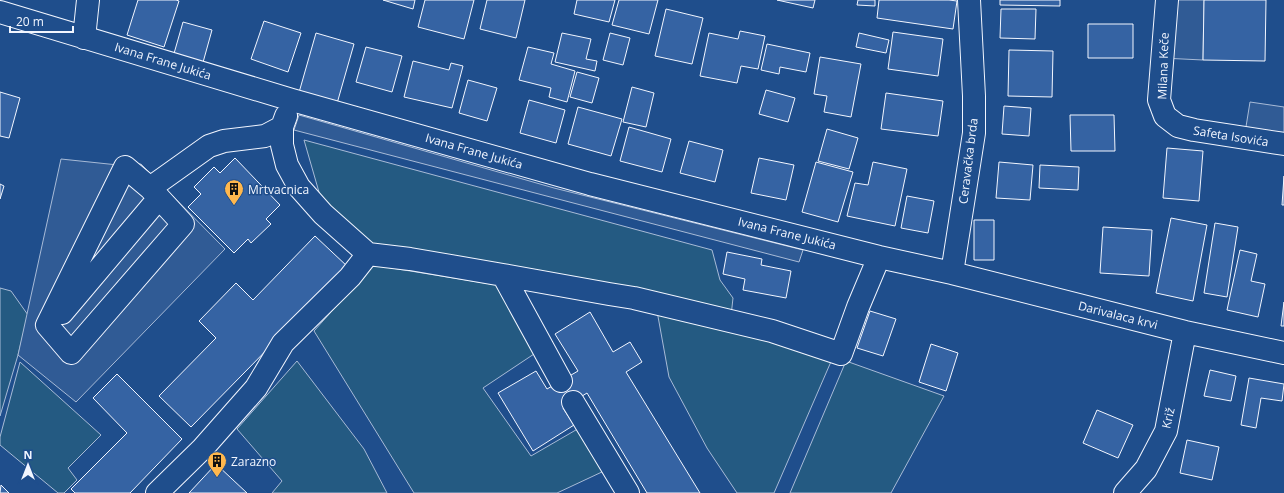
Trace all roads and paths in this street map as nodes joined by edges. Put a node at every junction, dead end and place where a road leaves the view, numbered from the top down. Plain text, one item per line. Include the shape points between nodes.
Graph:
1 (88, 0) edge
2 (969, 0) edge
3 (1167, 0) edge
4 (0, 12) edge
5 (84, 38) junction
6 (292, 100) junction
7 (1178, 126) joint
8 (282, 127) junction
9 (1284, 144) edge
10 (155, 193) junction
11 (368, 254) junction
12 (879, 257) junction
13 (952, 273) junction
14 (503, 275) junction
15 (50, 328) junction
16 (1185, 332) junction
17 (1284, 354) edge
18 (561, 381) dead end
19 (573, 402) dead end
20 (157, 493) edge
21 (628, 493) edge
22 (1125, 493) edge

1 - 5 street
2 - 13 street, Ceravačka brda via 974,133
3 - 7 street, Milana Keče via 1159,100 1165,116
4 - 5 street, Ivana Frane Jukića
5 - 6 street, Ivana Frane Jukića
6 - 8 street
6 - 12 street, Ivana Frane Jukića via 590,184
7 - 9 street, Safeta Isovića
8 - 10 street via 265,136 224,141 209,146
8 - 11 street via 282,145 287,165 299,187
10 - 15 street
10 - 15 street via 125,167 48,325
10 - 15 street via 184,224 71,353
11 - 14 street
11 - 20 street via 350,277 283,343 256,388 203,448
12 - 13 street, Ivana Frane Jukića
12 - 14 street via 841,354 772,331 634,298
13 - 16 street, Darivalaca krvi
14 - 18 street
16 - 17 street, Darivalaca krvi
16 - 22 street, Križ via 1166,431 1146,469
19 - 21 street

